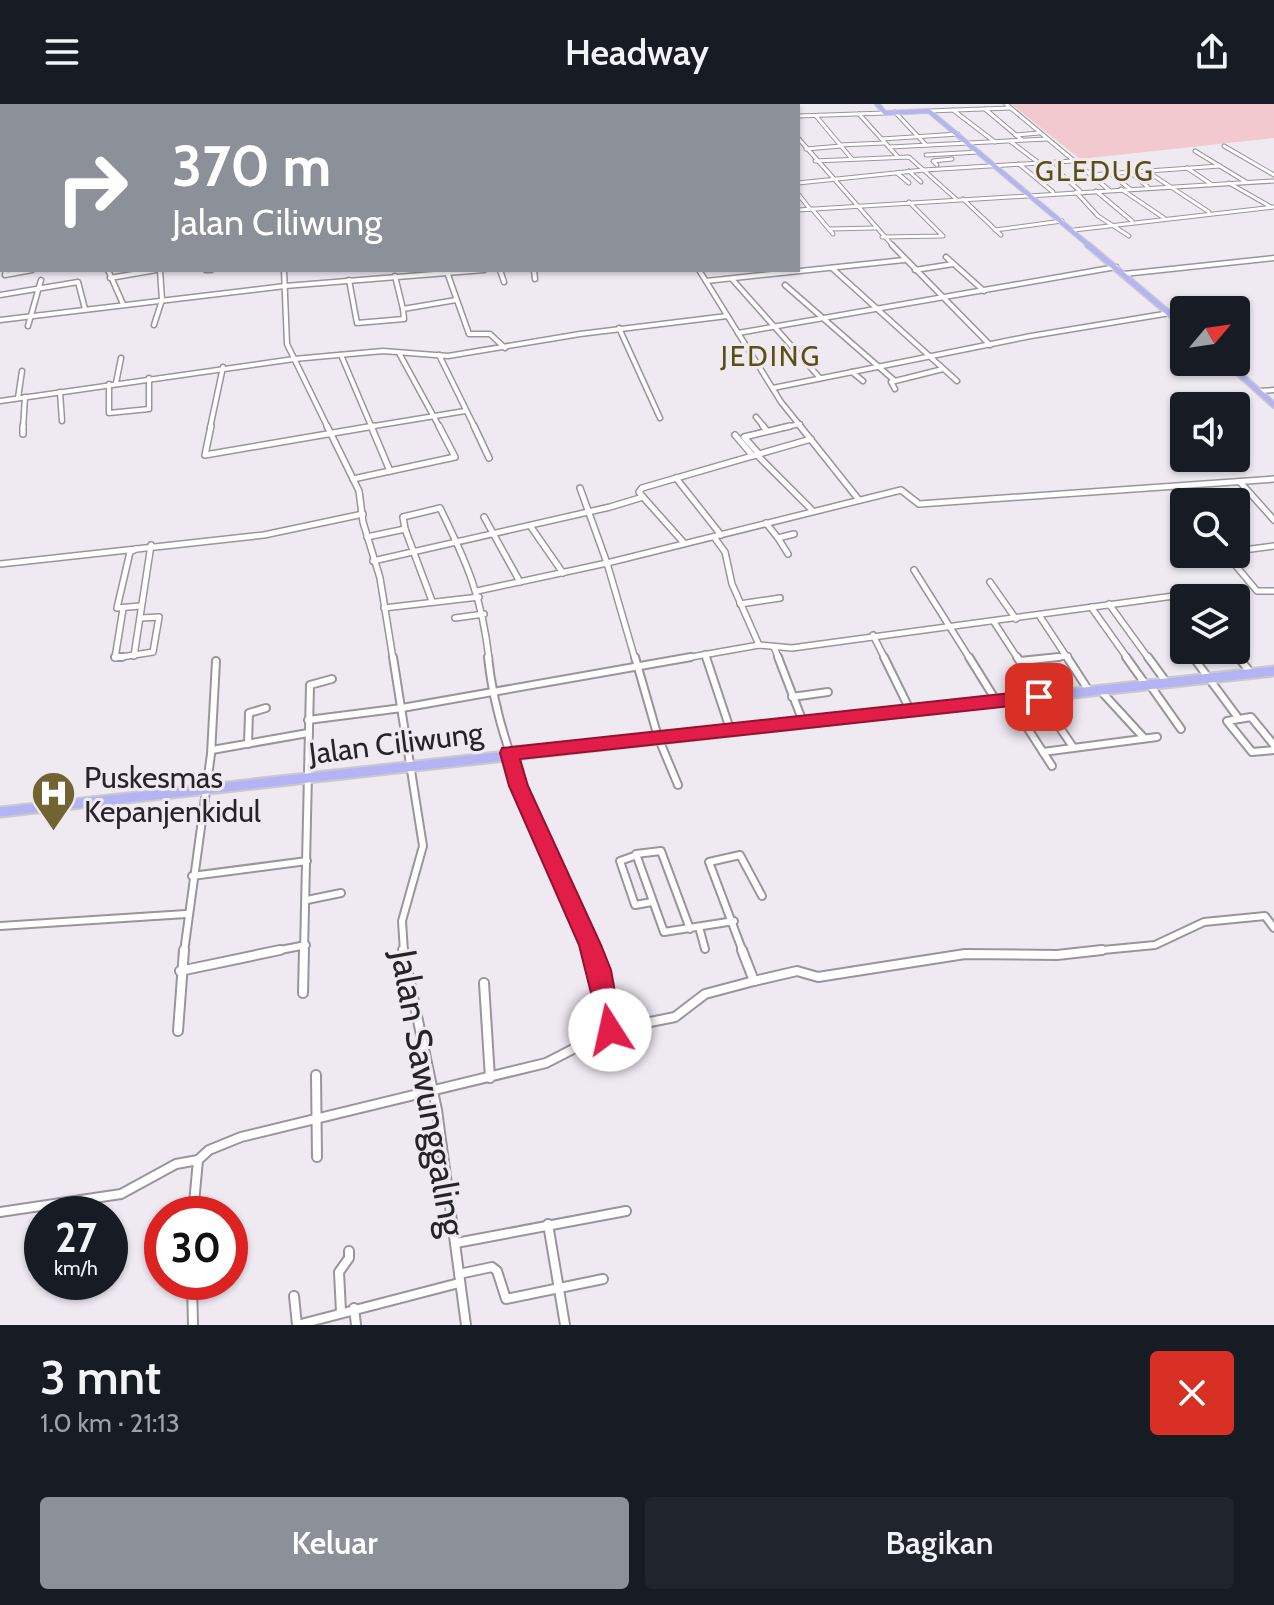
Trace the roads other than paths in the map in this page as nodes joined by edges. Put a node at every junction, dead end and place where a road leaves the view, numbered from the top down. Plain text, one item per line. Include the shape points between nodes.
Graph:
1 (877, 104) edge
2 (950, 104) edge
3 (1008, 106) edge
4 (985, 109) junction
5 (955, 110) junction
6 (929, 111) junction
7 (895, 112) junction
8 (885, 113) junction
9 (859, 114) junction
10 (800, 116) edge
11 (816, 116) junction
12 (1040, 133) junction
13 (958, 134) junction
14 (1015, 135) junction
15 (918, 137) junction
16 (1047, 139) junction
17 (800, 140) edge
18 (1022, 140) junction
19 (884, 141) junction
20 (1010, 141) junction
21 (995, 142) junction
22 (969, 143) junction
23 (948, 144) junction
24 (926, 145) junction
25 (841, 146) junction
26 (1224, 146) dead end
27 (890, 147) junction
28 (800, 148) edge
29 (806, 148) junction
30 (934, 148) dead end
31 (1195, 151) dead end
32 (979, 152) junction
33 (957, 154) junction
34 (926, 155) dead end
35 (940, 155) junction
36 (898, 157) junction
37 (852, 159) junction
38 (952, 159) dead end
39 (815, 161) junction
40 (1073, 161) junction
41 (1047, 162) junction
42 (1039, 163) junction
43 (944, 164) dead end
44 (994, 164) junction
45 (1019, 164) junction
46 (937, 165) junction
47 (1220, 166) junction
48 (926, 167) junction
49 (1187, 168) junction
50 (909, 171) junction
51 (1147, 171) junction
52 (1130, 172) junction
53 (897, 173) junction
54 (1110, 174) junction
55 (1090, 175) junction
56 (1274, 178) edge
57 (830, 180) junction
58 (921, 182) dead end
59 (1246, 182) junction
60 (800, 183) edge
61 (909, 183) dead end
62 (1229, 183) junction
63 (1211, 184) junction
64 (1170, 186) junction
65 (1148, 187) junction
66 (1121, 189) junction
67 (1130, 189) junction
68 (1109, 190) junction
69 (1096, 191) junction
70 (1078, 192) junction
71 (1054, 193) junction
72 (1028, 194) junction
73 (800, 196) edge
74 (956, 199) junction
75 (963, 199) junction
76 (909, 202) junction
77 (856, 205) junction
78 (1273, 208) edge
79 (811, 209) junction
80 (800, 210) edge
81 (1209, 212) junction
82 (1164, 218) junction
83 (1062, 221) junction
84 (1133, 222) junction
85 (1112, 225) junction
86 (875, 228) junction
87 (830, 229) junction
88 (995, 230) junction
89 (1074, 230) junction
90 (833, 234) dead end
91 (1001, 235) dead end
92 (1129, 236) dead end
93 (882, 237) junction
94 (946, 257) dead end
95 (1274, 258) edge
96 (904, 260) junction
97 (953, 264) junction
98 (832, 268) junction
99 (915, 270) junction
100 (1120, 271) junction
101 (108, 272) edge
102 (146, 272) edge
103 (158, 272) edge
104 (284, 272) edge
105 (447, 272) joint
106 (501, 272) edge
107 (534, 272) edge
108 (700, 272) edge
109 (796, 272) edge
110 (800, 272) edge
111 (417, 274) junction
112 (395, 276) junction
113 (110, 278) junction
114 (535, 279) dead end
115 (732, 279) junction
116 (41, 280) dead end
117 (349, 280) junction
118 (706, 281) junction
119 (504, 282) dead end
120 (420, 285) dead end
121 (785, 285) dead end
122 (285, 286) junction
123 (38, 289) junction
124 (984, 291) junction
125 (0, 295) edge
126 (945, 298) junction
127 (162, 300) junction
128 (456, 300) junction
129 (123, 304) junction
130 (85, 309) junction
131 (403, 309) junction
132 (880, 309) junction
133 (1170, 313) joint
134 (32, 316) junction
135 (727, 316) junction
136 (822, 318) junction
137 (0, 320) edge
138 (154, 325) dead end
139 (28, 326) dead end
140 (773, 327) junction
141 (619, 328) junction
142 (738, 333) junction
143 (990, 345) junction
144 (505, 348) junction
145 (399, 353) junction
146 (341, 355) junction
147 (439, 355) junction
148 (929, 356) junction
149 (121, 358) dead end
150 (294, 359) junction
151 (877, 366) junction
152 (223, 367) junction
153 (943, 369) junction
154 (22, 371) dead end
155 (852, 372) junction
156 (1242, 376) edge
157 (819, 377) junction
158 (149, 378) junction
159 (863, 381) dead end
160 (895, 381) junction
161 (957, 381) dead end
162 (116, 383) junction
163 (109, 384) junction
164 (773, 388) junction
165 (895, 389) dead end
166 (1274, 390) edge
167 (1259, 391) junction
168 (60, 392) junction
169 (21, 398) junction
170 (0, 401) edge
171 (1274, 405) edge
172 (465, 411) junction
173 (434, 416) junction
174 (756, 417) dead end
175 (660, 418) dead end
176 (62, 421) dead end
177 (800, 424) junction
178 (371, 427) junction
179 (767, 431) junction
180 (23, 434) dead end
181 (331, 434) junction
182 (735, 435) dead end
183 (811, 439) junction
184 (756, 455) junction
185 (489, 458) dead end
186 (390, 471) junction
187 (676, 478) junction
188 (353, 479) junction
189 (1274, 479) edge
190 (1240, 482) junction
191 (580, 488) dead end
192 (643, 497) junction
193 (859, 500) junction
194 (813, 511) junction
195 (591, 512) junction
196 (484, 517) dead end
197 (363, 518) junction
198 (1274, 520) edge
199 (766, 523) junction
200 (531, 527) junction
201 (405, 529) junction
202 (794, 534) dead end
203 (717, 536) junction
204 (367, 537) junction
205 (495, 537) junction
206 (778, 538) junction
207 (684, 543) junction
208 (457, 545) junction
209 (151, 546) junction
210 (1274, 546) edge
211 (1250, 549) edge
212 (415, 553) junction
213 (788, 554) dead end
214 (373, 561) junction
215 (607, 563) junction
216 (0, 564) edge
217 (1237, 568) edge
218 (914, 570) dead end
219 (563, 573) junction
220 (520, 582) junction
221 (990, 582) dead end
222 (1274, 591) edge
223 (478, 594) junction
224 (1170, 596) edge
225 (780, 598) dead end
226 (432, 601) junction
227 (740, 604) junction
228 (1109, 604) junction
229 (1091, 607) junction
230 (140, 608) junction
231 (384, 608) junction
232 (123, 610) junction
233 (484, 614) junction
234 (1039, 615) junction
235 (141, 618) junction
236 (455, 618) dead end
237 (1016, 619) junction
238 (994, 622) junction
239 (951, 627) junction
240 (873, 635) junction
241 (759, 645) junction
242 (774, 647) junction
243 (705, 654) junction
244 (134, 656) junction
245 (1068, 656) junction
246 (216, 661) dead end
247 (1020, 661) junction
248 (1198, 664) edge
249 (1244, 664) edge
250 (639, 666) junction
251 (1274, 671) edge
252 (1251, 673) junction
253 (1207, 678) junction
254 (332, 679) dead end
255 (1167, 683) junction
256 (1148, 685) junction
257 (1100, 690) junction
258 (1089, 691) junction
259 (492, 692) junction
260 (828, 692) dead end
261 (1041, 696) junction
262 (792, 697) junction
263 (1010, 701) junction
264 (998, 703) junction
265 (266, 708) dead end
266 (402, 708) junction
267 (910, 710) junction
268 (1239, 719) junction
269 (308, 720) junction
270 (803, 722) junction
271 (730, 729) junction
272 (1181, 729) dead end
273 (308, 733) junction
274 (658, 737) junction
275 (1157, 737) dead end
276 (1144, 738) junction
277 (248, 744) junction
278 (1073, 747) junction
279 (1274, 747) edge
280 (212, 750) junction
281 (1043, 752) junction
282 (509, 753) junction
283 (1052, 766) dead end
284 (410, 767) junction
285 (307, 778) junction
286 (678, 785) dead end
287 (207, 789) junction
288 (0, 812) edge
289 (637, 855) junction
290 (307, 861) junction
291 (192, 876) junction
292 (341, 893) dead end
293 (762, 896) dead end
294 (307, 900) junction
295 (652, 902) junction
296 (186, 914) junction
297 (734, 921) junction
298 (0, 926) edge
299 (695, 928) junction
300 (1274, 928) edge
301 (306, 945) junction
302 (705, 949) dead end
303 (180, 971) junction
304 (754, 981) junction
305 (484, 983) dead end
306 (303, 993) dead end
307 (610, 1030) junction
308 (178, 1031) dead end
309 (316, 1075) dead end
310 (490, 1078) junction
311 (432, 1089) junction
312 (315, 1117) junction
313 (317, 1157) dead end
314 (198, 1160) junction
315 (195, 1196) edge
316 (626, 1211) dead end
317 (0, 1212) edge
318 (548, 1224) junction
319 (456, 1243) junction
320 (349, 1251) dead end
321 (459, 1279) junction
322 (603, 1279) dead end
323 (558, 1287) junction
324 (294, 1296) dead end
325 (192, 1300) edge
326 (354, 1308) junction
327 (341, 1312) junction
328 (193, 1325) edge
329 (297, 1325) edge
330 (356, 1325) edge
331 (466, 1325) edge
332 (565, 1325) edge

1 - 8 main road
2 - 5 street
3 - 4 street
3 - 12 street
4 - 5 street
4 - 14 street
5 - 6 street
5 - 21 street
6 - 7 main road
6 - 13 main road
7 - 8 main road
7 - 15 street
8 - 9 street
9 - 11 street
9 - 19 street
10 - 11 street
11 - 25 street
12 - 14 street
12 - 16 street
13 - 15 street
13 - 22 main road
14 - 18 street
15 - 19 street
15 - 24 street
16 - 18 street
16 - 40 street
17 - 29 street
18 - 20 street
19 - 25 street
19 - 27 street
20 - 21 street
20 - 42 street
21 - 22 street
22 - 23 street
22 - 32 main road
23 - 24 street
23 - 33 street
24 - 27 street
25 - 29 street
25 - 37 street
26 - 56 street
27 - 36 street
28 - 29 street
29 - 39 street
30 - 35 street
31 - 47 street
32 - 33 street
32 - 44 main road
33 - 35 street
34 - 35 street
36 - 37 street
36 - 48 street
37 - 39 street
38 - 46 street via 933,161
39 - 57 street
40 - 41 street
40 - 55 street
41 - 42 street
41 - 70 street
42 - 45 street
43 - 46 street
44 - 45 street
44 - 48 street
44 - 72 main road
45 - 71 street
46 - 48 street
47 - 49 street
47 - 59 street
48 - 50 street
48 - 74 street
49 - 51 street
49 - 63 street
50 - 53 street
50 - 58 street
51 - 52 street
51 - 64 street
52 - 54 street
52 - 65 street
53 - 57 street
53 - 61 street
54 - 55 street
54 - 67 street
55 - 68 street
56 - 59 street
57 - 60 street
57 - 77 street
59 - 62 street
62 - 63 street
62 - 78 street
63 - 64 street
64 - 65 street
64 - 81 street
65 - 67 street
66 - 67 street
66 - 68 street
66 - 82 street
68 - 69 street
69 - 70 street
69 - 84 street
70 - 71 street
70 - 85 street
71 - 72 street
72 - 75 street
72 - 83 main road
73 - 79 street
74 - 75 street
74 - 76 street
75 - 88 street
76 - 77 street
76 - 93 street via 943,236
77 - 79 street
77 - 86 street
78 - 81 street
79 - 80 street
79 - 87 street
81 - 82 street
82 - 84 street
83 - 88 street
83 - 89 main road
84 - 85 street
85 - 89 street
85 - 92 street
86 - 87 street
86 - 93 street
87 - 90 street
88 - 91 street
89 - 100 main road
93 - 96 street
94 - 97 street
95 - 100 street
96 - 98 street
96 - 99 street
97 - 99 street
97 - 124 street
98 - 110 street
98 - 132 street
99 - 126 street
100 - 124 street
100 - 133 main road
101 - 113 street
102 - 113 street
103 - 127 street
104 - 122 street, Jalan Sawunggaling
105 - 111 street
105 - 128 street
106 - 119 street
107 - 114 street
108 - 118 street
109 - 115 street
111 - 112 street
111 - 120 street
112 - 117 street
112 - 131 street
113 - 129 street
115 - 118 street
115 - 140 street
116 - 123 street
117 - 122 street
117 - 131 street via 356,323 404,319
118 - 135 street
121 - 136 street
122 - 127 street
122 - 150 street, Jalan Sawunggaling via 285,330
123 - 125 street
123 - 130 street via 80,283
123 - 134 street
124 - 126 street
126 - 132 street
126 - 143 street
127 - 129 street
127 - 138 street
128 - 131 street
128 - 144 street via 469,334 490,334
129 - 130 street
130 - 134 street
132 - 136 street
132 - 148 street
133 - 143 street
134 - 137 street
134 - 139 street
135 - 141 street
135 - 142 street
136 - 140 street
136 - 151 street
140 - 142 street
140 - 157 street
141 - 144 street
141 - 175 street
142 - 164 street
143 - 148 street
144 - 147 street
145 - 146 street
145 - 147 street
145 - 173 street
146 - 150 street
146 - 178 street
147 - 172 street
148 - 151 street
148 - 153 street
149 - 162 street
150 - 152 street
150 - 181 street, Jalan Sawunggaling
151 - 155 street
151 - 160 street
152 - 158 street
152 - 181 street via 205,455
153 - 160 street
153 - 161 street
154 - 169 street
155 - 157 street
155 - 159 street
156 - 167 main road
157 - 164 street
158 - 162 street
158 - 163 street via 149,409 139,412 109,413
160 - 165 street via 890,383
162 - 163 street
163 - 168 street
164 - 177 street
166 - 167 street
167 - 171 main road
168 - 169 street
168 - 176 street
169 - 170 street
169 - 180 street
172 - 173 street
172 - 185 street
173 - 178 street
173 - 186 street via 454,458
174 - 179 street
177 - 179 street
177 - 183 street
178 - 181 street
178 - 186 street
179 - 184 street via 744,437
181 - 188 street, Jalan Sawunggaling
182 - 184 street
183 - 184 street
183 - 193 street
184 - 187 street
184 - 194 street
186 - 188 street
187 - 192 street via 642,488
187 - 203 street
188 - 197 street, Jalan Sawunggaling
189 - 190 street
190 - 193 street via 919,504 901,490
190 - 198 street
191 - 195 street
192 - 195 street
192 - 207 street
193 - 194 street
194 - 199 street
195 - 200 street
195 - 215 street
196 - 205 street
197 - 204 street, Jalan Sawunggaling
197 - 209 street
199 - 203 street
199 - 206 street
200 - 205 street
200 - 219 street
201 - 204 street
201 - 208 street via 403,517 440,508
201 - 212 street
202 - 206 street
203 - 207 street
203 - 227 street
204 - 214 street, Jalan Sawunggaling
205 - 208 street
205 - 220 street
206 - 213 street
207 - 215 street
208 - 212 street
208 - 223 street
209 - 216 street
209 - 230 street
209 - 232 street via 130,552 117,608
210 - 211 street
212 - 214 street
212 - 226 street
214 - 231 street, Jalan Sawunggaling
215 - 219 street
215 - 250 street
217 - 222 street via 1255,590
218 - 239 street
219 - 220 street
220 - 223 street
221 - 237 street
223 - 226 street
223 - 233 street
224 - 228 street
225 - 227 street
226 - 231 street
227 - 241 street
228 - 229 street
228 - 255 street
229 - 234 street
229 - 256 street
230 - 232 street
230 - 235 street
231 - 266 street, Jalan Sawunggaling
232 - 244 street via 114,657
233 - 236 street
233 - 259 street
234 - 237 street
234 - 245 street
235 - 244 street
235 - 244 street via 159,617 152,653
237 - 238 street
238 - 239 street
238 - 247 street
239 - 240 street
239 - 264 street
240 - 242 street
240 - 267 street
241 - 242 street
241 - 243 street
242 - 262 street
243 - 250 street
243 - 271 street
245 - 247 street
245 - 258 street
246 - 280 street
247 - 261 street
248 - 253 street
249 - 252 street
250 - 259 street
250 - 274 street
251 - 252 main road, Jalan Ciliwung
252 - 253 main road, Jalan Ciliwung
253 - 255 main road, Jalan Ciliwung
253 - 268 street
254 - 269 street via 310,683
255 - 256 main road, Jalan Ciliwung
256 - 257 main road, Jalan Ciliwung
256 - 272 street
257 - 258 main road, Jalan Ciliwung
257 - 276 street
258 - 261 main road, Jalan Ciliwung
259 - 266 street
259 - 282 street
260 - 262 street
261 - 263 main road, Jalan Ciliwung
261 - 278 street
262 - 270 street
263 - 264 main road, Jalan Ciliwung
263 - 281 street
264 - 267 main road, Jalan Ciliwung
265 - 277 street via 249,713
266 - 269 street
266 - 284 street, Jalan Sawunggaling
267 - 270 main road, Jalan Ciliwung
268 - 279 street via 1253,717
268 - 279 street via 1225,719 1252,752
269 - 273 street
270 - 271 main road, Jalan Ciliwung
271 - 274 main road, Jalan Ciliwung
273 - 277 street
273 - 285 street
274 - 282 main road, Jalan Ciliwung
274 - 286 street
275 - 276 street
276 - 278 street
277 - 280 street
278 - 281 street
280 - 287 street
281 - 283 street
282 - 284 main road, Jalan Ciliwung
282 - 307 street via 599,970
284 - 285 main road, Jalan Ciliwung
284 - 311 street, Jalan Sawunggaling via 423,850 402,921 404,955
285 - 287 main road, Jalan Ciliwung
285 - 290 street
287 - 288 main road, Jalan Ciliwung
287 - 291 street
289 - 295 street
289 - 295 street via 620,861 623,874 635,905
289 - 299 street via 661,851
290 - 291 street
290 - 294 street
291 - 296 street
292 - 294 street
293 - 297 street via 740,855 709,862
294 - 301 street
295 - 299 street via 664,932
296 - 298 street
296 - 303 street
297 - 299 street
297 - 304 street
299 - 302 street
300 - 304 street via 1265,916 1234,917 1198,924 1155,945 1057,955 965,954 818,977 797,971
301 - 303 street
301 - 306 street
303 - 308 street
304 - 307 street via 705,994 675,1017
305 - 310 street
307 - 310 street via 559,1059
309 - 312 street
310 - 311 street
311 - 312 street
311 - 319 street, Jalan Sawunggaling
312 - 313 street
312 - 314 street via 241,1137
314 - 315 street
314 - 317 street via 176,1164 121,1194
316 - 318 street
318 - 319 street
318 - 323 street
319 - 321 street, Jalan Sawunggaling
320 - 327 street via 339,1272
321 - 323 street via 492,1267 506,1299
321 - 326 street
321 - 331 street, Jalan Sawunggaling
322 - 323 street
323 - 332 street
324 - 329 street
325 - 328 street
326 - 327 street
326 - 330 street
327 - 329 street

